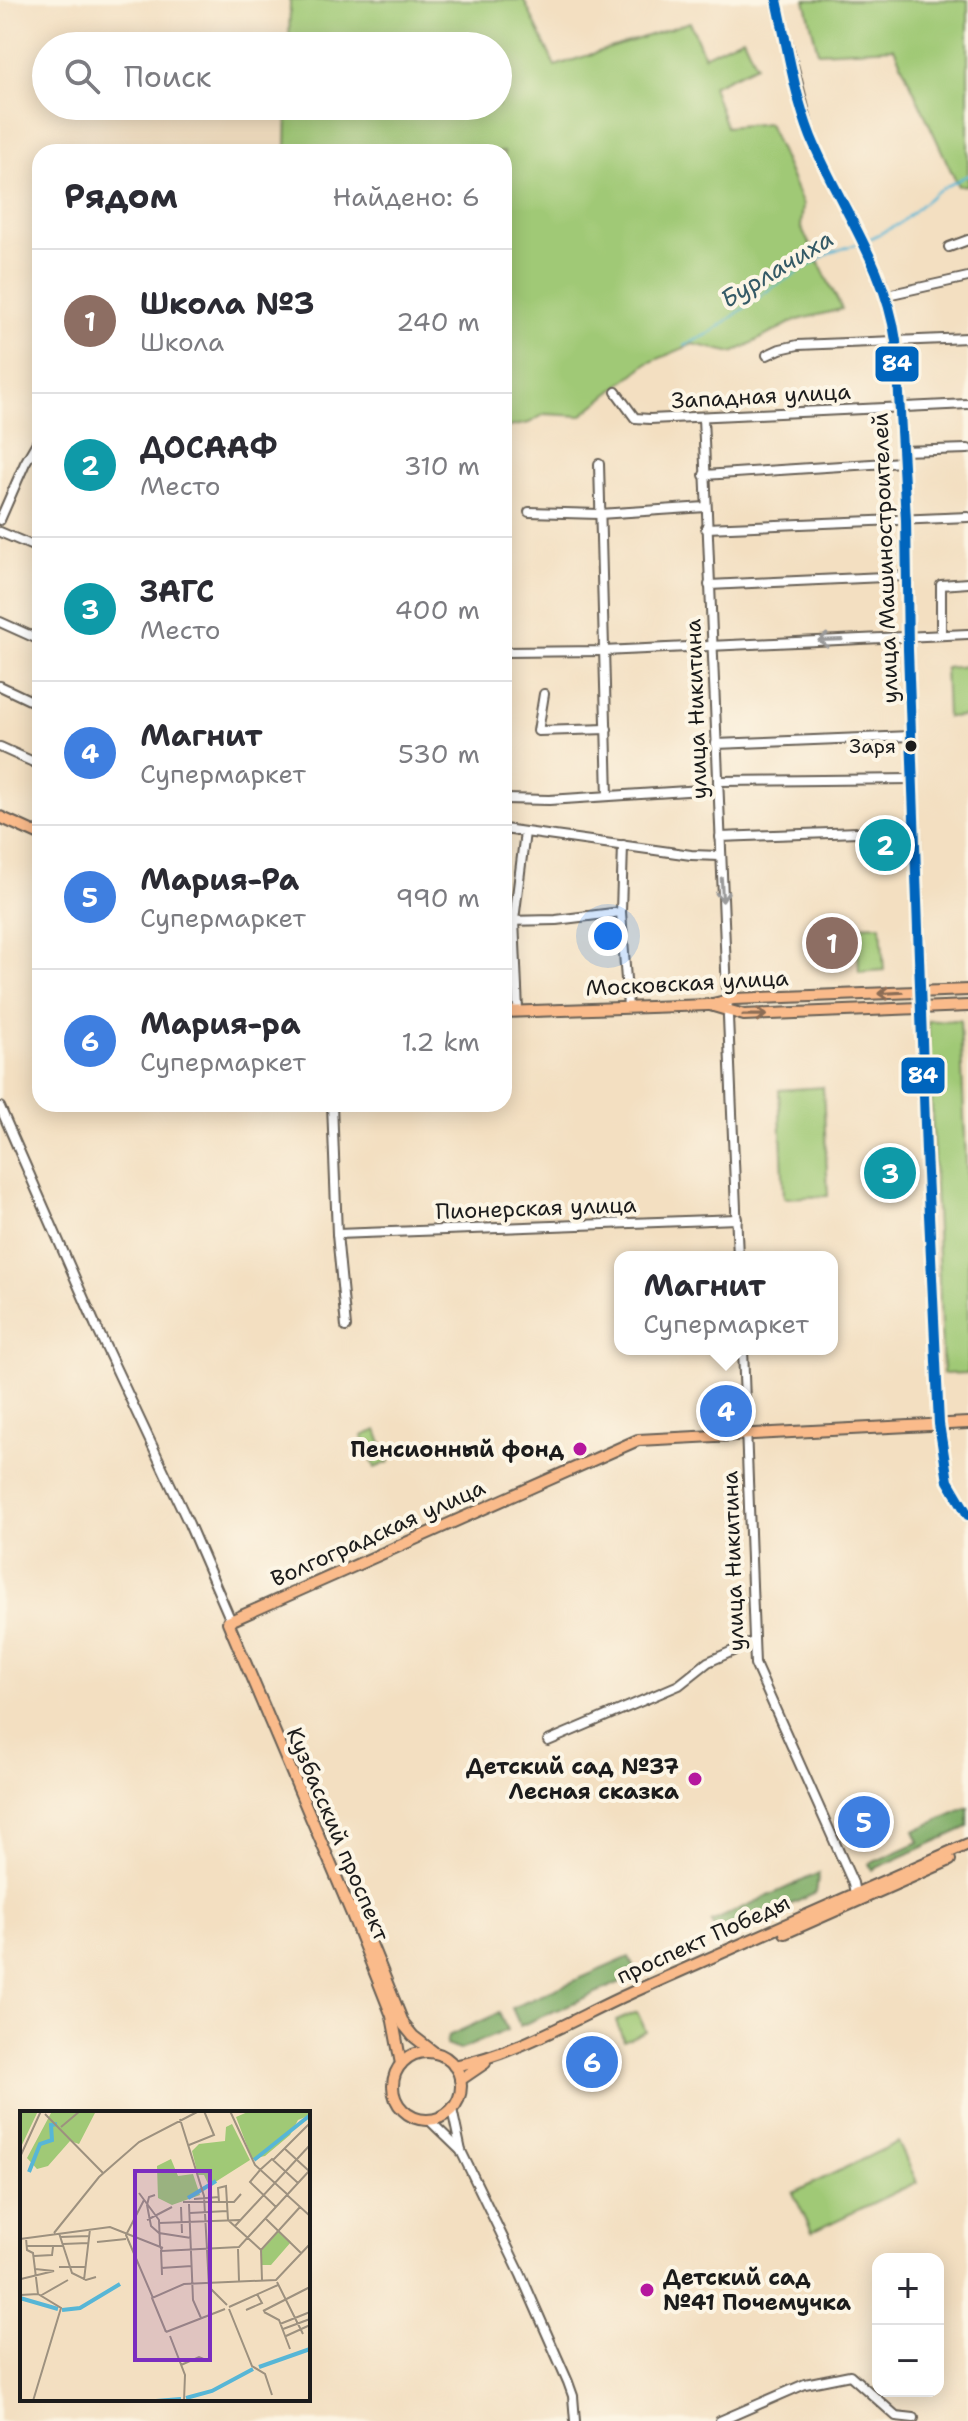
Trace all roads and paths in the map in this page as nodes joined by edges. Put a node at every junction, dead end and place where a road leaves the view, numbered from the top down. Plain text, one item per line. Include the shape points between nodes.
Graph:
1 (777, 0) edge
2 (968, 240) edge
3 (949, 247) dead end
4 (968, 277) edge
5 (887, 295) junction
6 (968, 338) edge
7 (896, 341) junction
8 (767, 355) dead end
9 (616, 392) dead end
10 (968, 404) edge
11 (899, 407) junction
12 (703, 417) junction
13 (968, 449) edge
14 (32, 451) edge
15 (901, 451) junction
16 (902, 462) junction
17 (599, 464) dead end
18 (704, 475) junction
19 (706, 507) junction
20 (529, 512) dead end
21 (599, 514) junction
22 (968, 517) edge
23 (0, 520) edge
24 (906, 520) junction
25 (706, 528) junction
26 (0, 532) edge
27 (32, 546) edge
28 (906, 576) junction
29 (968, 583) edge
30 (709, 585) junction
31 (0, 622) edge
32 (968, 634) edge
33 (941, 635) junction
34 (32, 636) edge
35 (908, 637) junction
36 (712, 645) junction
37 (603, 651) junction
38 (512, 652) edge
39 (0, 686) edge
40 (544, 694) dead end
41 (32, 701) edge
42 (607, 729) junction
43 (911, 736) junction
44 (716, 744) junction
45 (0, 747) edge
46 (32, 761) edge
47 (914, 779) junction
48 (718, 785) junction
49 (608, 796) junction
50 (512, 799) edge
51 (0, 817) edge
52 (512, 830) edge
53 (915, 830) junction
54 (32, 831) edge
55 (525, 832) junction
56 (720, 837) junction
57 (623, 845) junction
58 (720, 856) junction
59 (621, 912) junction
60 (514, 920) junction
61 (968, 990) edge
62 (923, 992) junction
63 (728, 999) junction
64 (708, 1005) junction
65 (968, 1006) edge
66 (628, 1007) junction
67 (923, 1008) junction
68 (512, 1011) edge
69 (518, 1011) junction
70 (728, 1016) junction
71 (0, 1107) edge
72 (332, 1112) edge
73 (737, 1219) junction
74 (337, 1234) junction
75 (738, 1251) edge
76 (346, 1327) dead end
77 (743, 1355) edge
78 (968, 1423) edge
79 (942, 1427) junction
80 (968, 1429) edge
81 (746, 1436) junction
82 (968, 1507) edge
83 (968, 1515) edge
84 (230, 1624) junction
85 (753, 1642) junction
86 (548, 1741) dead end
87 (968, 1844) edge
88 (968, 1851) edge
89 (855, 1894) junction
90 (435, 2053) junction
91 (401, 2064) junction
92 (454, 2066) junction
93 (460, 2080) junction
94 (452, 2109) junction
95 (429, 2120) junction
96 (461, 2151) junction
97 (914, 2418) dead end
98 (575, 2421) edge
99 (720, 2421) edge

1 - 5 street, улица Машиностроителей via 811,136
2 - 3 street
4 - 5 street
5 - 7 street, улица Машиностроителей
6 - 7 street
7 - 8 street via 798,345
7 - 11 street, улица Машиностроителей
9 - 12 street, Западная улица via 635,418
10 - 11 street, Западная улица
11 - 12 street, Западная улица
11 - 15 street, улица Машиностроителей
12 - 18 street, улица Никитина
13 - 15 street
14 - 23 street
15 - 16 street, улица Машиностроителей
16 - 18 street
16 - 24 street, улица Машиностроителей
17 - 21 street
18 - 19 street, улица Никитина
19 - 21 street
19 - 25 street, улица Никитина
20 - 21 street
21 - 37 street
22 - 24 street
24 - 25 street
24 - 28 street, улица Машиностроителей
25 - 30 street, улица Никитина
26 - 27 street
28 - 30 street
28 - 35 street, улица Машиностроителей
29 - 33 street via 941,585
30 - 36 street, улица Никитина
31 - 34 street
32 - 33 street
33 - 35 street
35 -> 36 street
35 - 43 street, улица Машиностроителей
36 - 37 street
36 - 44 street, улица Никитина
37 - 38 street
37 - 42 street
39 - 41 street
40 - 42 street via 538,731
42 - 49 street
43 - 44 street
43 - 47 street, улица Машиностроителей
44 - 48 street, улица Никитина
45 - 46 street
47 - 48 street
47 - 53 street, улица Машиностроителей
48 - 49 street
48 - 56 street, улица Никитина
49 - 50 street
51 - 54 main road
52 - 55 street
53 - 56 street
53 - 62 street, улица Машиностроителей
55 - 57 street
55 - 60 street
56 - 58 street, улица Никитина
57 - 58 street
57 - 59 street
58 -> 63 street, улица Никитина
59 - 60 street
59 - 66 street
60 - 69 street
61 - 62 main road, Московская улица
62 -> 63 main road, Московская улица
62 - 67 main road, улица Машиностроителей
63 - 64 main road, Московская улица
63 - 70 street, улица Никитина
64 - 66 main road, Московская улица
64 - 70 main road, Московская улица
65 - 67 main road, Московская улица
66 - 69 main road, Московская улица
70 -> 67 main road, Московская улица
67 - 79 main road, улица Машиностроителей
68 - 69 main road, Московская улица
70 - 73 street
71 - 84 street
72 - 74 street
73 - 74 street, Пионерская улица
73 - 75 street
74 - 76 street
77 - 81 street, улица Никитина
78 - 79 main road, Волгоградская улица
79 - 80 main road
79 - 81 main road, Волгоградская улица
79 - 82 main road via 956,1484
79 - 83 main road, улица Машиностроителей via 948,1481
81 - 84 main road, Волгоградская улица via 624,1445
81 - 85 street, улица Никитина
84 - 90 main road via 399,2014 413,2036
84 - 91 main road, Кузбасский проспект via 392,2016
85 - 86 street via 708,1662 679,1685
85 - 89 street, улица Никитина via 755,1664
87 - 89 main road, проспект Победы
88 - 93 main road via 480,2065
89 - 92 main road, проспект Победы via 503,2052
90 - 91 main road via 417,2054
90 - 92 main road
91 - 95 main road via 394,2096 407,2114
92 - 93 main road
93 - 94 main road
94 - 95 main road
94 - 96 street
95 - 96 street
96 - 98 street via 555,2351 573,2396
97 - 99 street via 896,2416 850,2375 805,2384

